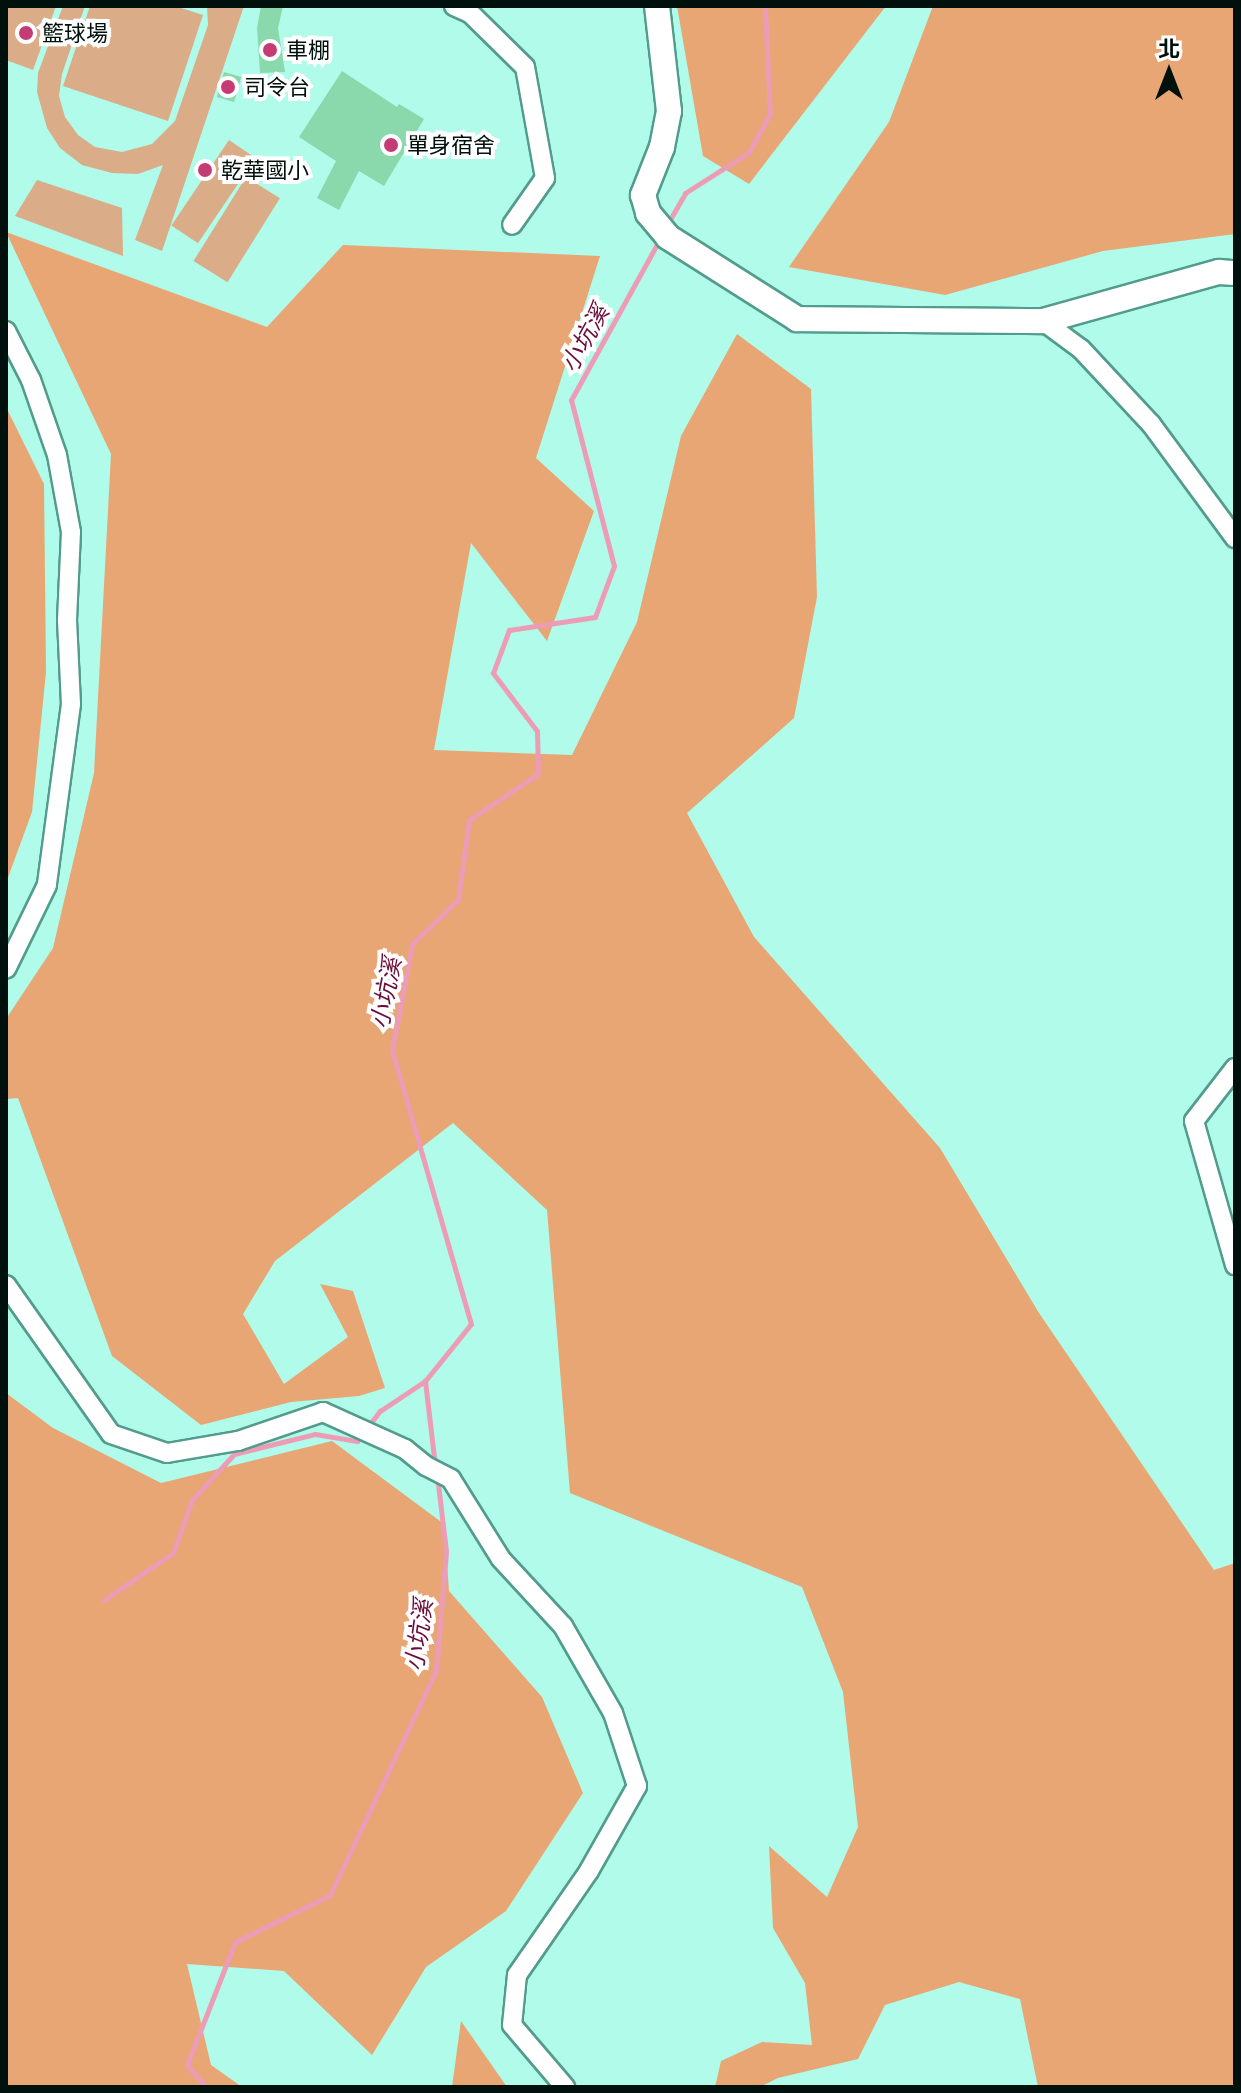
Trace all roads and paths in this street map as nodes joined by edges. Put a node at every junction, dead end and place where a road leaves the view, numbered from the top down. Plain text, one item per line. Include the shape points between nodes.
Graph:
1 (454, 6) edge
2 (657, 6) edge
3 (512, 225) dead end
4 (1235, 273) edge
5 (1043, 321) junction
6 (6, 331) edge
7 (1235, 538) edge
8 (6, 969) edge
9 (1235, 1068) edge
10 (1235, 1265) edge
11 (6, 1285) edge
12 (565, 2087) edge

1 - 3 street via 470,13 525,67 545,178
2 - 5 street via 669,111 643,195 648,213 662,230 797,319
4 - 5 street via 1219,272
5 - 7 street via 1081,349 1151,424
6 - 8 street via 31,380 57,455 71,532 71,704 47,885
9 - 10 street via 1194,1121
11 - 12 street via 111,1434 167,1453 238,1441 323,1412 405,1449 451,1479 501,1559 563,1626 613,1713 637,1786 589,1871 517,1975 512,2025

